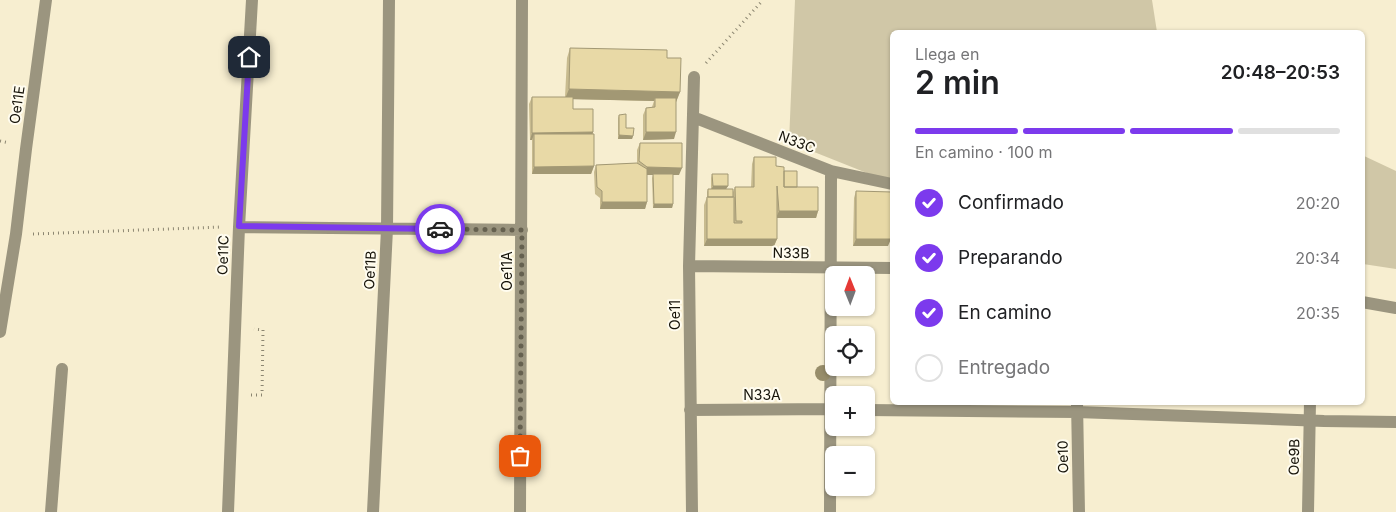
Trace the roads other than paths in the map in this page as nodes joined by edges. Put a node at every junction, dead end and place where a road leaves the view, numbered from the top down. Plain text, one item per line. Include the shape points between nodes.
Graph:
1 (46, 0) edge
2 (252, 0) edge
3 (389, 0) edge
4 (522, 0) edge
5 (694, 77) road end
6 (693, 117) junction
7 (831, 171) junction
8 (890, 184) edge
9 (239, 226) junction
10 (387, 229) junction
11 (522, 230) junction
12 (689, 266) junction
13 (831, 266) edge
14 (825, 268) edge
15 (875, 268) edge
16 (890, 268) edge
17 (1365, 303) edge
18 (1396, 308) edge
19 (831, 316) edge
20 (0, 332) edge
21 (62, 369) dead end
22 (832, 386) edge
23 (1310, 405) edge
24 (1077, 407) edge
25 (825, 409) edge
26 (690, 410) junction
27 (875, 410) edge
28 (1310, 420) junction
29 (1396, 422) edge
30 (831, 436) edge
31 (50, 512) edge
32 (228, 512) edge
33 (373, 512) edge
34 (520, 512) edge
35 (692, 512) edge
36 (830, 512) edge
37 (1079, 512) edge
38 (1308, 512) edge

1 - 20 street, Oe11E
2 - 9 street, Oe11C
3 - 10 street, Oe11B
4 - 11 street, Oe11A
5 - 6 street, Oe11
6 - 7 street, N33C
6 - 12 street, Oe11
7 - 8 street, N33C
7 - 13 street
9 - 10 street
9 - 32 street, Oe11C
10 - 11 street
10 - 33 street, Oe11B
11 - 34 street, Oe11A
12 - 14 street, N33B
12 - 26 street, Oe11
15 - 16 street, N33B
17 - 18 street
19 - 22 street
21 - 31 street
23 - 28 street, Oe9B
24 - 27 street
24 - 28 street
24 - 37 street, Oe10
25 - 26 street, N33A
26 - 35 street, Oe11
28 - 29 street
28 - 38 street, Oe9B
30 - 36 street

